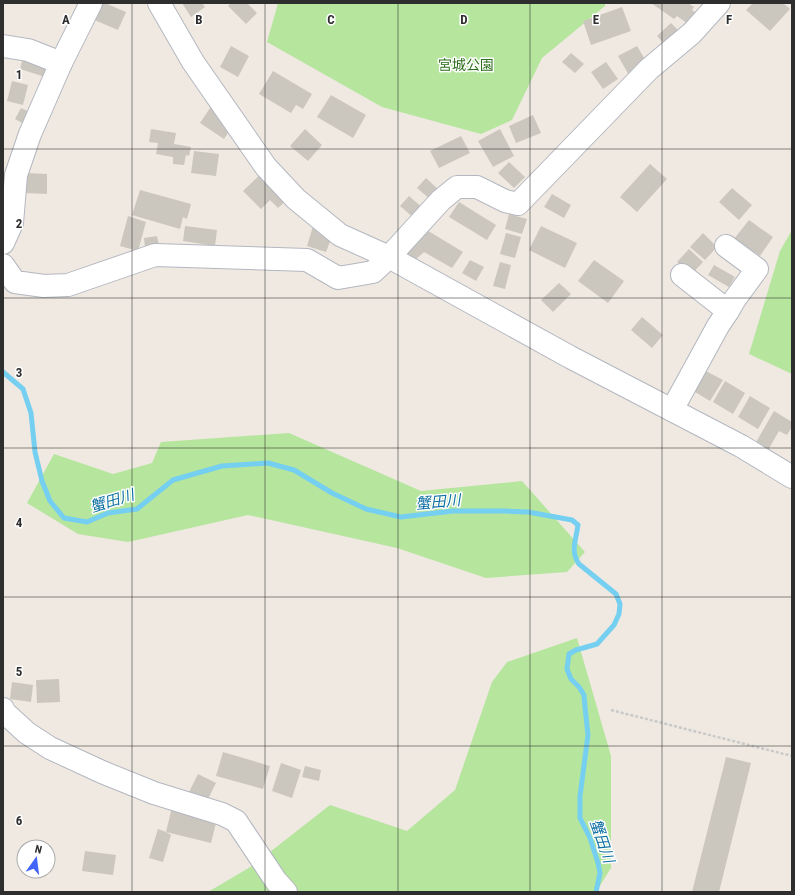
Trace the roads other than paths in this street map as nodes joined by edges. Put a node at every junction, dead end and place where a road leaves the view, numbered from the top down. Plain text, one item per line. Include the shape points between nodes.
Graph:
1 (91, 3) edge
2 (159, 3) edge
3 (719, 3) edge
4 (3, 46) edge
5 (61, 63) junction
6 (3, 243) edge
7 (726, 246) dead end
8 (389, 257) junction
9 (3, 265) edge
10 (682, 275) dead end
11 (728, 311) junction
12 (672, 410) junction
13 (792, 478) edge
14 (3, 709) edge
15 (286, 892) edge

1 - 5 street
2 - 8 street via 193,62 266,167 296,198 340,235
3 - 8 street via 692,33 650,69 518,204 505,201 477,187 457,187 441,200
4 - 5 street via 28,50
5 - 6 street via 30,134 16,175 12,223
7 - 11 street via 757,269
8 - 9 street via 373,272 338,278 307,260 155,255 68,285 44,286 15,282
8 - 12 street
10 - 11 street
11 - 12 street
12 - 13 street via 741,446
14 - 15 street via 27,733 50,748 154,793 222,814 236,821

